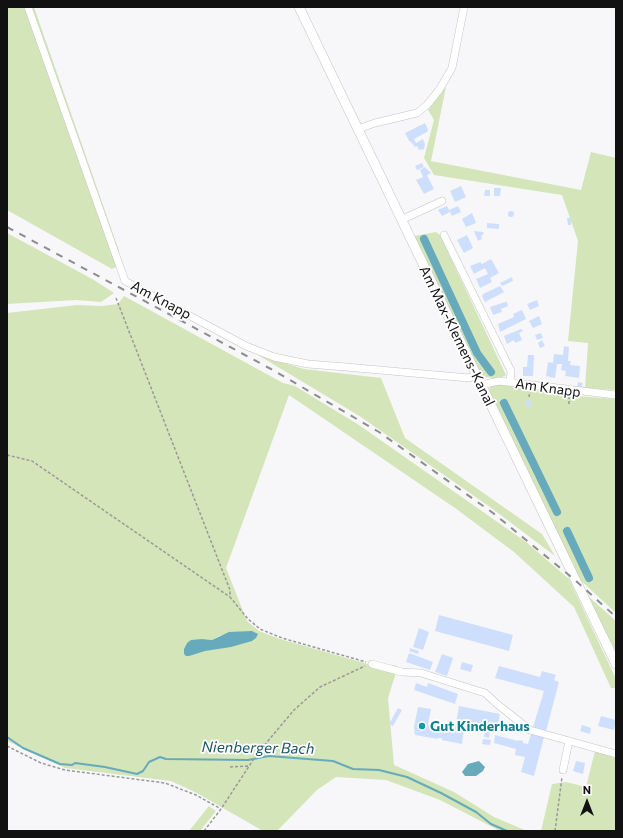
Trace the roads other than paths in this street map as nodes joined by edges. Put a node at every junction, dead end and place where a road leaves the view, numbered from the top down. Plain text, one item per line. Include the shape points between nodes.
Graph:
1 (28, 7) edge
2 (299, 7) edge
3 (464, 7) edge
4 (358, 129) junction
5 (442, 201) dead end
6 (403, 219) junction
7 (444, 235) dead end
8 (476, 375) junction
9 (510, 382) junction
10 (481, 386) junction
11 (616, 395) edge
12 (372, 664) road end
13 (616, 664) edge
14 (569, 741) junction
15 (616, 754) edge
16 (563, 770) road end

1 - 8 street, Am Knapp via 125,281 234,340 274,357 308,364 469,378
2 - 4 main road, Am Max-Klemens-Kanal
3 - 4 street via 452,68 427,105 417,113
4 - 6 main road, Am Max-Klemens-Kanal
5 - 6 street
6 - 8 main road, Am Max-Klemens-Kanal
7 - 9 street, Am Max-Klemens-Kanal via 511,371
8 - 10 main road, Am Max-Klemens-Kanal
9 - 10 street, Am Knapp via 499,381
9 - 11 street, Am Knapp
10 - 13 main road, Am Max-Klemens-Kanal
12 - 14 street via 402,672 421,673 485,693 530,730
14 - 15 street
14 - 16 street

